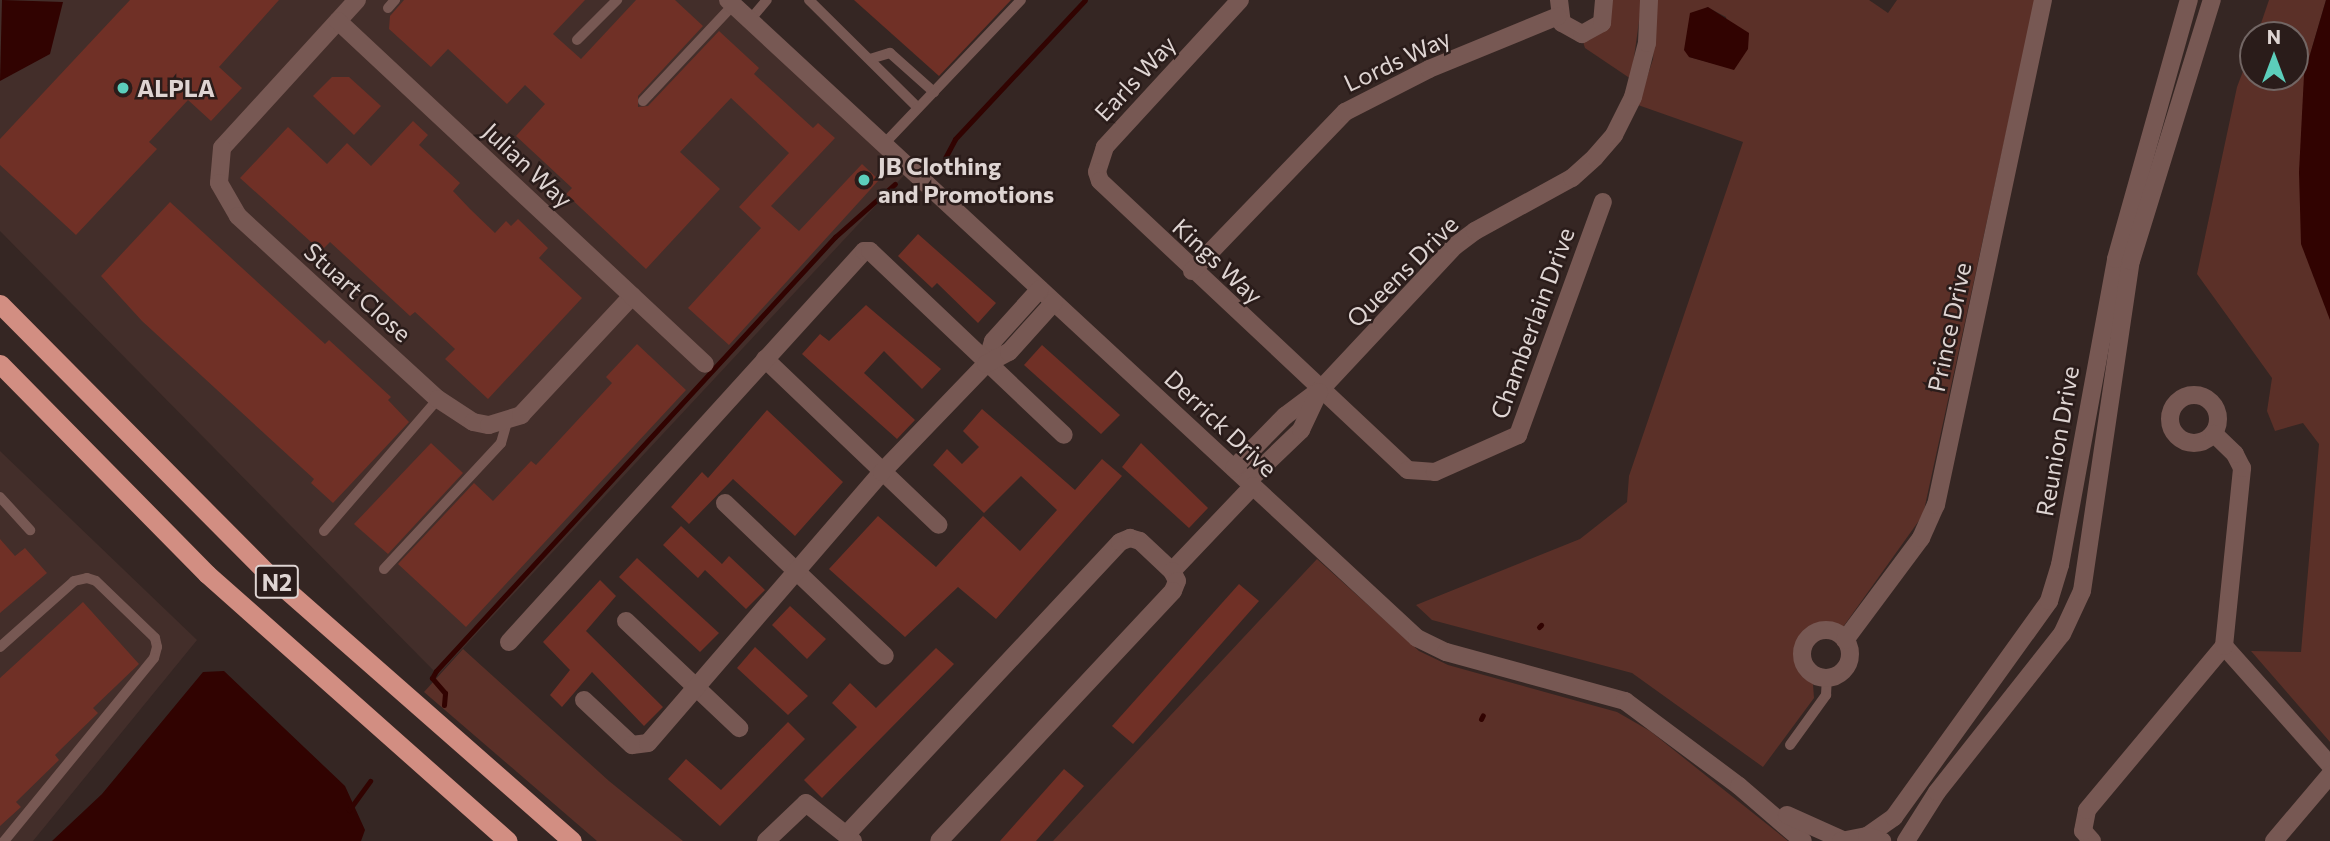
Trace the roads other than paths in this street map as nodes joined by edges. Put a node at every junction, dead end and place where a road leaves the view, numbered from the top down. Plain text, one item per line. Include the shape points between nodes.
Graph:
1 (356, 0) edge
2 (617, 0) edge
3 (767, 0) edge
4 (808, 0) edge
5 (1021, 0) edge
6 (1240, 0) edge
7 (1604, 0) edge
8 (1649, 0) edge
9 (2043, 0) edge
10 (2189, 0) edge
11 (2212, 0) edge
12 (730, 2) edge
13 (1559, 8) edge
14 (750, 20) junction
15 (338, 21) junction
16 (577, 40) dead end
17 (870, 59) junction
18 (933, 92) junction
19 (643, 101) dead end
20 (918, 108) junction
21 (883, 145) junction
22 (1099, 161) joint
23 (1603, 202) dead end
24 (1192, 271) junction
25 (1040, 289) junction
26 (632, 296) junction
27 (1054, 302) junction
28 (0, 304) edge
29 (765, 359) junction
30 (705, 364) dead end
31 (986, 364) junction
32 (0, 365) edge
33 (1321, 389) junction
34 (438, 398) junction
35 (507, 422) junction
36 (2214, 434) dead end
37 (1064, 435) dead end
38 (1234, 468) junction
39 (882, 472) junction
40 (1251, 484) junction
41 (0, 497) edge
42 (725, 503) dead end
43 (939, 525) dead end
44 (30, 530) dead end
45 (324, 531) dead end
46 (384, 569) dead end
47 (795, 569) junction
48 (1172, 571) junction
49 (626, 621) dead end
50 (1845, 640) junction
51 (509, 642) dead end
52 (2224, 646) junction
53 (0, 647) edge
54 (885, 656) dead end
55 (1826, 678) junction
56 (698, 688) junction
57 (584, 700) dead end
58 (739, 728) dead end
59 (1790, 745) dead end
60 (2330, 765) edge
61 (2330, 775) edge
62 (1739, 786) junction
63 (850, 838) edge
64 (1874, 838) edge
65 (4, 841) edge
66 (508, 841) edge
67 (572, 841) edge
68 (766, 841) edge
69 (939, 841) edge
70 (1803, 841) edge
71 (1842, 841) edge
72 (1906, 841) edge
73 (2092, 841) edge
74 (2274, 841) edge

1 - 15 street
2 - 16 lane
3 - 14 lane
4 - 17 lane
5 - 18 lane
6 - 22 street, Earls Way via 1112,138
7 - 13 street, Lords Way via 1605,15 1590,33 1574,33
8 - 33 street, Queens Drive via 1647,43 1633,97 1614,135 1572,178 1455,246
9 - 50 street, Prince Drive via 1936,505 1921,538
10 - 64 street, Reunion Drive via 2116,260 2060,565 2049,601 1894,817
11 - 72 street, Reunion Drive via 2131,261 2082,591 2062,634 1937,792
12 - 14 street, Derrick Drive
12 - 19 lane
13 - 24 street, Lords Way via 1345,112
14 - 21 street, Derrick Drive
15 - 26 street, Julian Way
15 - 34 street, Stuart Close via 228,138 219,158 219,183 238,216
17 - 18 lane via 890,53
17 - 20 lane
18 - 20 lane
20 - 21 lane
21 - 25 street, Derrick Drive
22 - 24 street, Kings Way via 1097,172 1104,189
23 - 33 street, Chamberlain Drive via 1525,424 1510,442 1436,472 1418,473 1399,462
24 - 33 street, Kings Way
25 - 27 street, Derrick Drive
25 - 31 street via 993,341
26 - 30 street, Julian Way
26 - 35 street via 521,415
27 - 31 street via 1009,352
27 - 38 street, Derrick Drive
28 - 67 highway, N2 via 266,572
29 - 31 street via 867,251
29 - 39 street
29 - 51 street
31 - 37 street
31 - 39 street
32 - 66 highway, N2 via 207,573
33 - 38 street, Queens Drive via 1285,416
33 - 40 street, Queens Drive via 1301,430
34 - 35 street, Stuart Close via 473,422
34 - 45 lane
35 - 46 lane via 501,443
36 - 52 street via 2242,468
38 - 40 street, Derrick Drive
39 - 43 street
39 - 47 street
40 - 48 street, Queens Drive
40 - 62 street, Derrick Drive via 1418,638 1446,652 1625,701
41 - 44 lane
42 - 47 street
47 - 54 street
47 - 56 street
48 - 63 street via 1135,538 1121,542
48 - 69 street via 1177,581 1173,591
49 - 56 street
50 - 55 street, Prince Drive via 1848,664 1836,676
50 - 55 street via 1831,631 1819,631 1804,645 1804,664 1815,676
52 - 60 street
52 - 73 street via 2087,810 2084,831
53 - 65 lane via 74,581 87,578 96,581 155,638 157,647 154,658
55 - 59 lane via 1826,695
56 - 57 street via 642,746 632,745
56 - 58 street
61 - 74 street
62 - 70 street, Derrick Drive
62 - 71 street, Derrick Drive
63 - 68 street via 806,803
64 - 71 street

